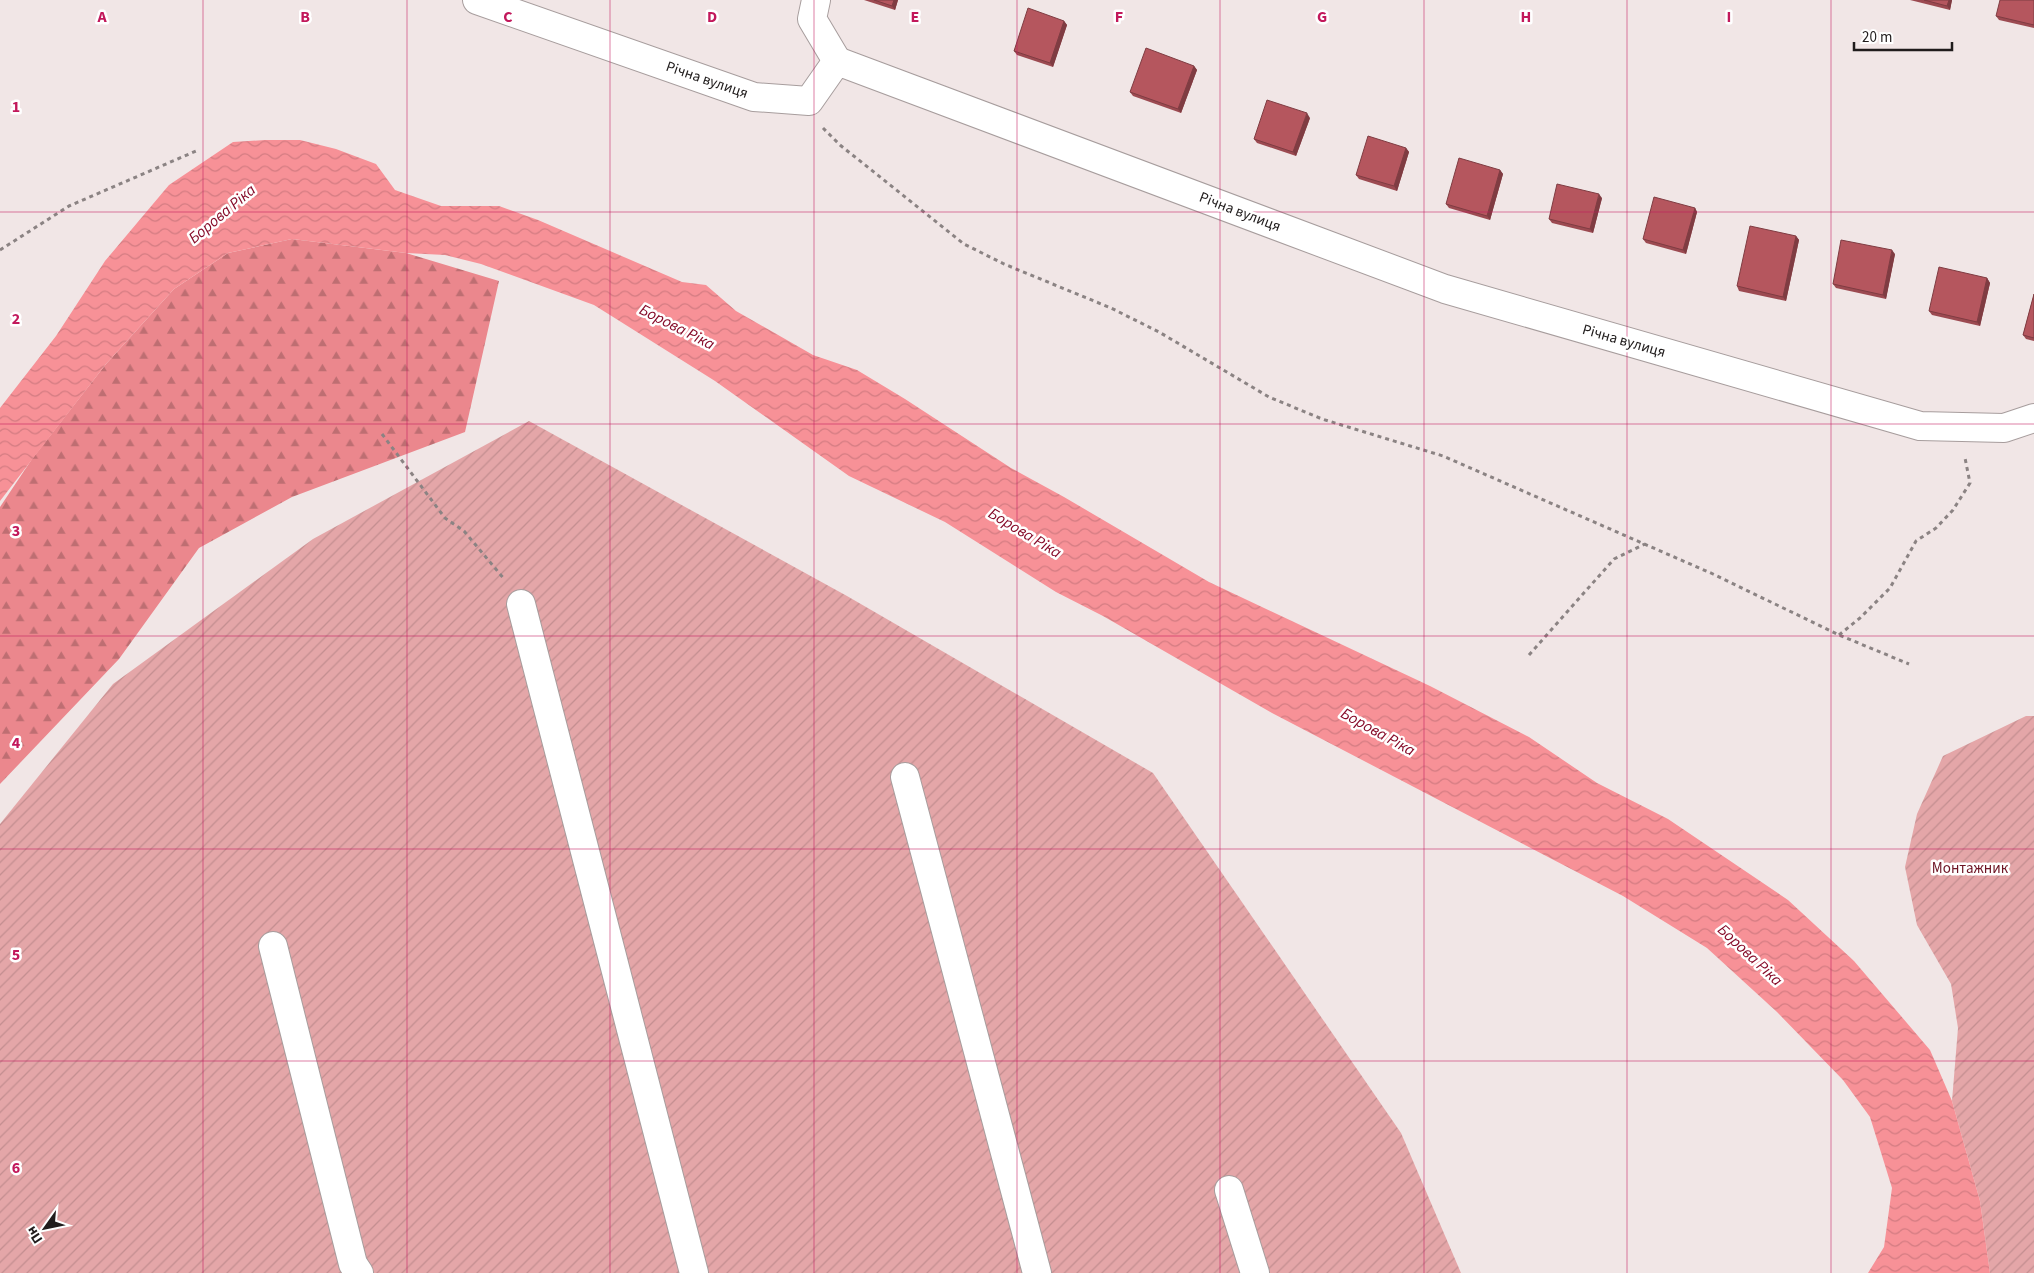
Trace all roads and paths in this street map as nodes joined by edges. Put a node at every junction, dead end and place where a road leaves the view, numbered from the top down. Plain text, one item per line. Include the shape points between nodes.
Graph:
1 (476, 0) edge
2 (816, 0) edge
3 (836, 61) junction
4 (809, 101) junction
5 (196, 151) dead end
6 (0, 250) edge
7 (2034, 418) edge
8 (1958, 427) junction
9 (382, 434) dead end
10 (1646, 544) junction
11 (521, 604) joint
12 (1839, 635) junction
13 (1529, 656) dead end
14 (1909, 664) dead end
15 (905, 777) dead end
16 (273, 946) dead end
17 (1229, 1190) dead end
18 (358, 1273) edge
19 (694, 1273) edge
20 (1036, 1273) edge
21 (1255, 1273) edge

1 - 4 street, Річна вулиця via 754,97
2 - 3 street via 812,19
3 - 4 street
3 - 8 street, Річна вулиця via 1445,289 1920,426
4 - 10 path via 820,125 840,146 964,244 1159,332 1269,397 1322,419 1443,456
5 - 6 path via 69,206
7 - 8 street, Річна вулиця via 2004,428
8 - 12 path via 1970,483 1953,510 1936,528 1916,541 1890,588
9 - 11 path via 445,518 464,531 489,558
10 - 12 path
10 - 13 path via 1614,559
11 - 19 street
12 - 14 path
15 - 20 street
16 - 18 street via 353,1264
17 - 21 street

